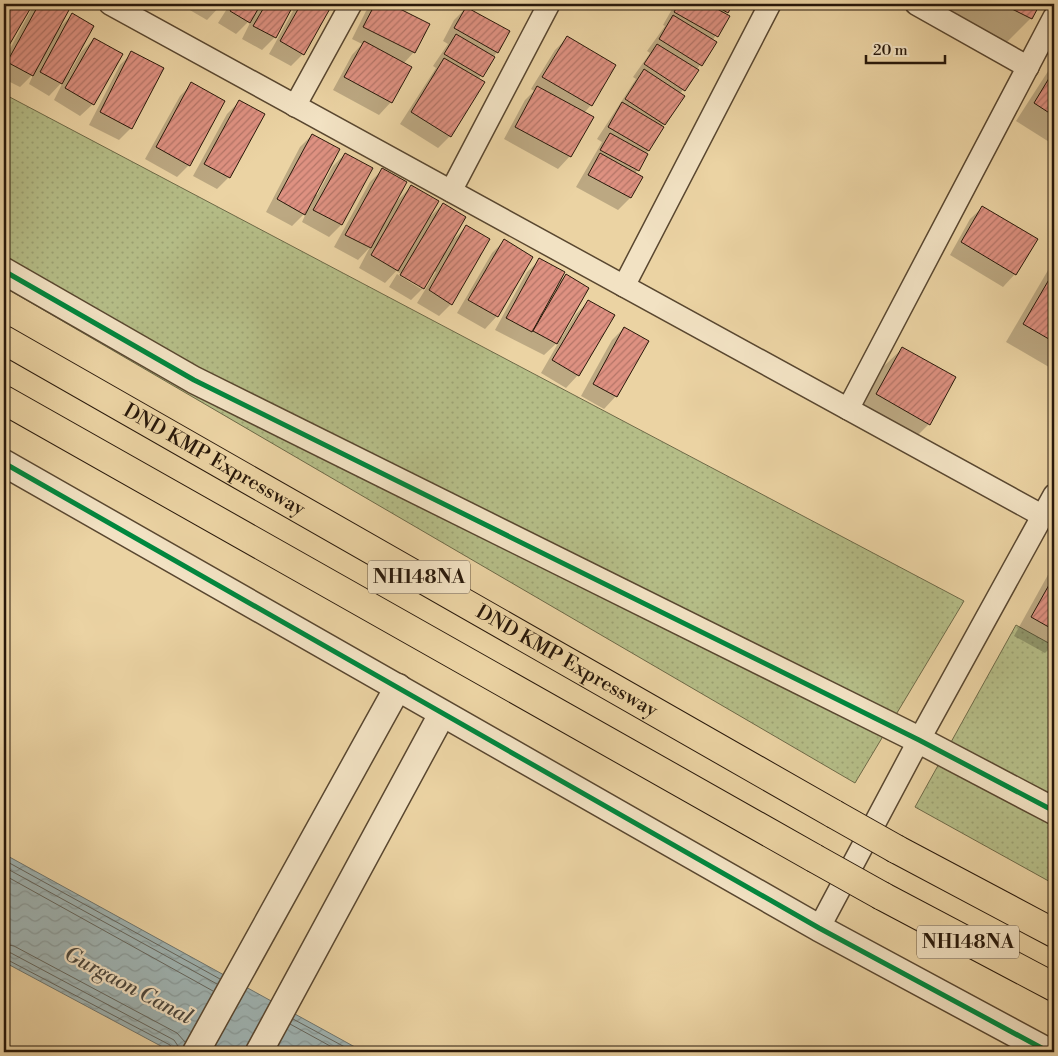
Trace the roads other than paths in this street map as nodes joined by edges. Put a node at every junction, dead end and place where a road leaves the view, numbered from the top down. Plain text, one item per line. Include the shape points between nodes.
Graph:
1 (110, 4) edge
2 (351, 4) edge
3 (549, 4) edge
4 (770, 4) edge
5 (916, 4) edge
6 (1054, 17) edge
7 (1028, 67) junction
8 (295, 106) junction
9 (451, 191) junction
10 (4, 271) edge
11 (624, 286) junction
12 (4, 340) edge
13 (4, 400) edge
14 (848, 409) junction
15 (4, 463) edge
16 (1050, 505) edge
17 (398, 687) junction
18 (442, 714) junction
19 (919, 740) junction
20 (1054, 811) edge
21 (819, 928) junction
22 (1054, 933) edge
23 (1054, 988) edge
24 (196, 1052) edge
25 (259, 1052) edge
26 (1049, 1052) edge

1 - 8 street
2 - 8 street
3 - 9 street
4 - 11 street
5 - 7 street
6 - 7 street
7 - 14 street
8 - 9 street
9 - 11 street
10 - 19 street via 194,380
11 - 14 street
12 - 22 highway, DND KMP Expressway / NH148NA, bridge via 834,814
13 - 23 highway, NH148NA, bridge via 814,858
14 - 16 street
15 - 17 street
16 - 19 street
17 - 18 street
17 - 24 street
18 - 21 street
18 - 25 street
19 - 20 street
19 - 21 street
21 - 26 street

